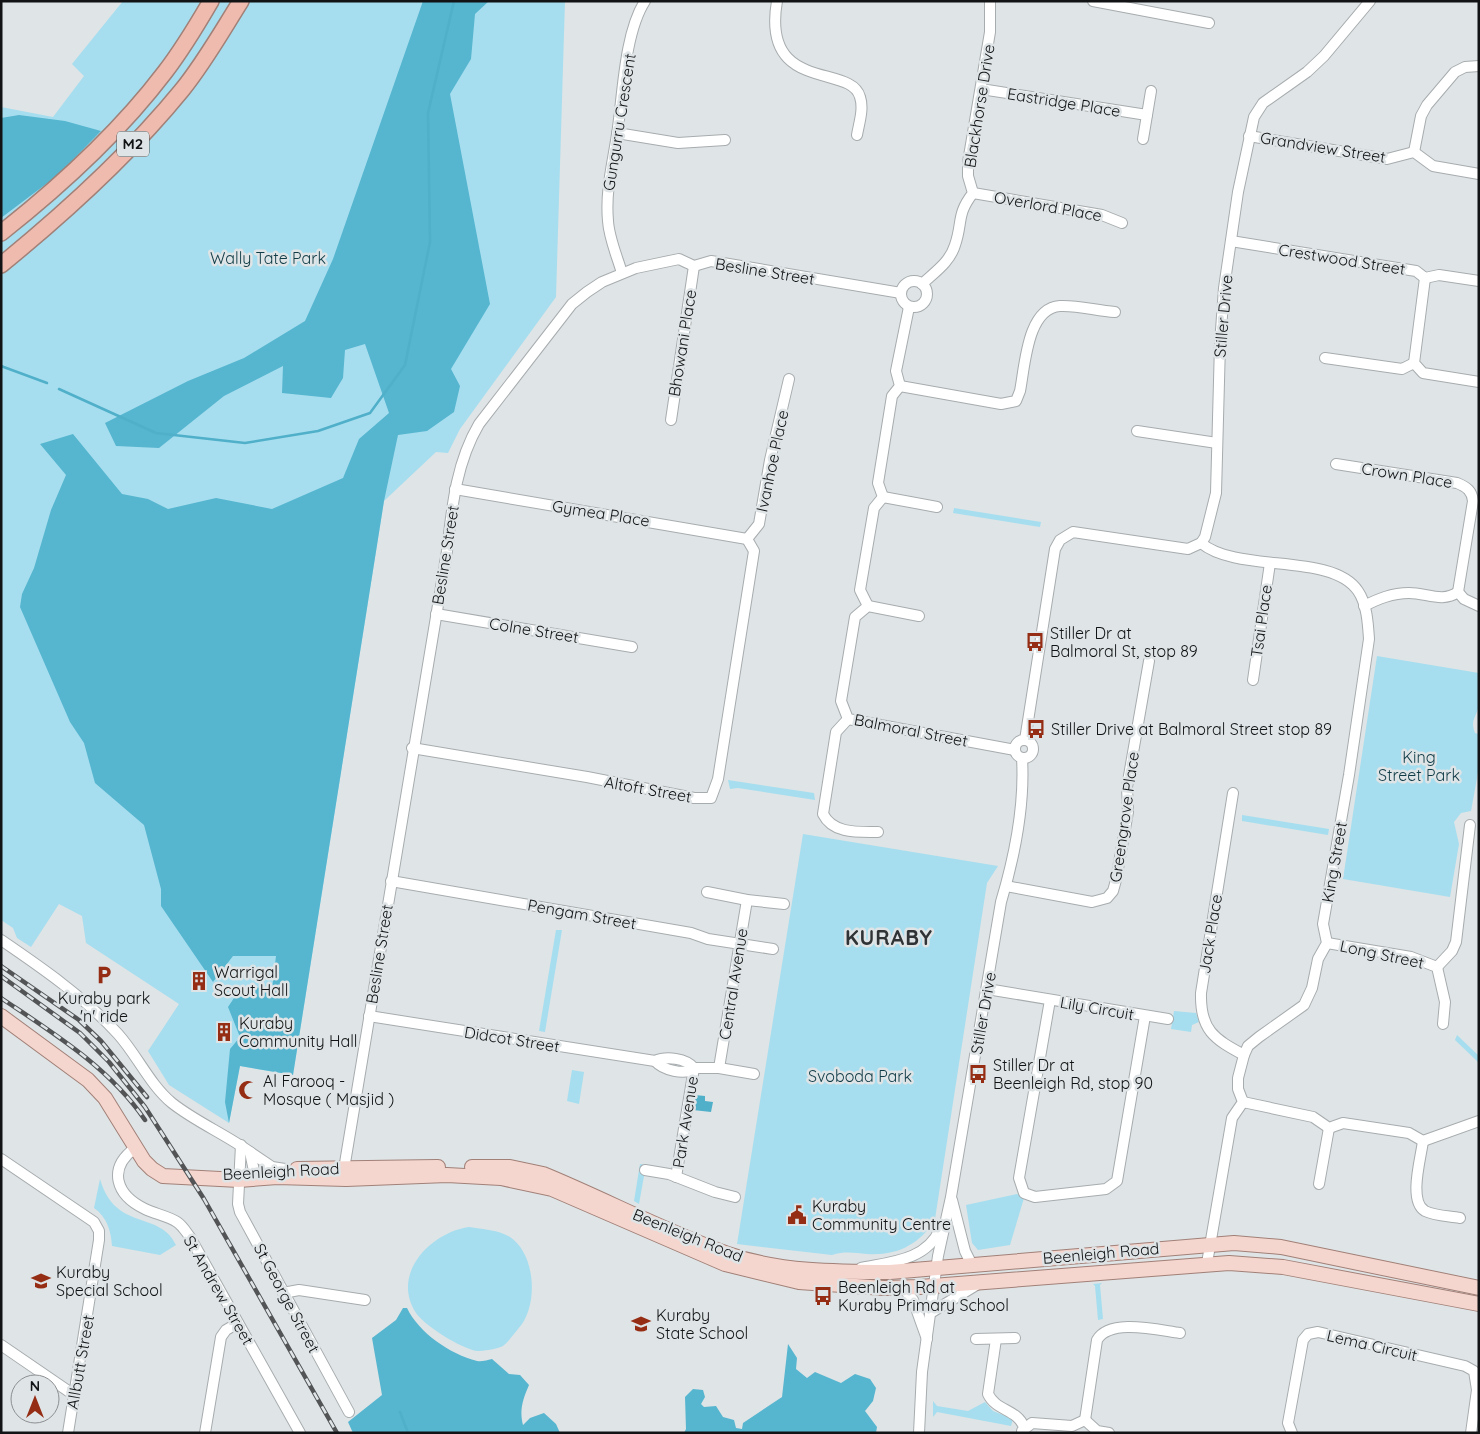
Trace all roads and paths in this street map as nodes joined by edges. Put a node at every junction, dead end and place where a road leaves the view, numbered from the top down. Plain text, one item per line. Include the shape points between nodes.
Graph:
1 (211, 1) edge
2 (241, 1) edge
3 (645, 1) edge
4 (777, 1) edge
5 (990, 1) edge
6 (1093, 1) edge
7 (1370, 1) edge
8 (1209, 23) dead end
9 (1479, 66) edge
10 (981, 89) junction
11 (1151, 91) dead end
12 (1147, 115) junction
13 (617, 133) junction
14 (857, 135) dead end
15 (1249, 136) junction
16 (1143, 139) dead end
17 (725, 140) dead end
18 (1414, 152) junction
19 (1479, 174) edge
20 (973, 193) junction
21 (1122, 223) dead end
22 (1, 233) edge
23 (1231, 241) junction
24 (1, 265) edge
25 (694, 266) junction
26 (622, 273) junction
27 (1425, 278) junction
28 (1479, 281) edge
29 (922, 284) junction
30 (900, 293) junction
31 (909, 307) junction
32 (1115, 312) dead end
33 (1325, 358) dead end
34 (1414, 363) junction
35 (789, 379) dead end
36 (1479, 382) edge
37 (900, 386) junction
38 (671, 420) dead end
39 (1137, 431) dead end
40 (1217, 443) junction
41 (1336, 464) dead end
42 (455, 489) junction
43 (882, 497) junction
44 (937, 507) dead end
45 (747, 539) junction
46 (1200, 543) junction
47 (1270, 563) junction
48 (1458, 592) junction
49 (868, 606) junction
50 (1364, 606) junction
51 (1479, 606) edge
52 (436, 614) junction
53 (919, 616) dead end
54 (632, 647) dead end
55 (1149, 661) dead end
56 (1253, 680) dead end
57 (848, 719) junction
58 (1025, 740) junction
59 (412, 748) junction
60 (1018, 754) junction
61 (1233, 793) dead end
62 (1470, 825) dead end
63 (878, 832) dead end
64 (391, 882) junction
65 (1006, 886) junction
66 (708, 892) dead end
67 (747, 900) junction
68 (784, 904) dead end
69 (1, 940) edge
70 (1327, 944) junction
71 (739, 945) junction
72 (773, 949) dead end
73 (1437, 967) junction
74 (987, 989) junction
75 (1050, 1000) junction
76 (1, 1016) edge
77 (369, 1016) junction
78 (1144, 1016) junction
79 (1168, 1019) dead end
80 (1443, 1024) dead end
81 (1244, 1055) junction
82 (694, 1068) junction
83 (720, 1068) junction
84 (754, 1074) dead end
85 (1243, 1102) junction
86 (1479, 1120) edge
87 (1328, 1128) junction
88 (1423, 1141) junction
89 (135, 1148) junction
90 (245, 1149) junction
91 (1, 1159) edge
92 (285, 1169) junction
93 (645, 1170) dead end
94 (254, 1171) junction
95 (346, 1173) junction
96 (239, 1176) junction
97 (676, 1177) junction
98 (1319, 1184) dead end
99 (735, 1197) dead end
100 (951, 1197) junction
101 (948, 1209) junction
102 (1460, 1218) dead end
103 (1210, 1243) junction
104 (1208, 1263) junction
105 (972, 1265) junction
106 (937, 1268) junction
107 (841, 1272) junction
108 (981, 1282) junction
109 (935, 1286) junction
110 (903, 1288) junction
111 (1479, 1288) edge
112 (283, 1293) junction
113 (365, 1300) dead end
114 (1479, 1304) edge
115 (932, 1312) junction
116 (238, 1323) junction
117 (1180, 1333) dead end
118 (1014, 1338) dead end
119 (976, 1339) dead end
120 (996, 1339) junction
121 (927, 1340) junction
122 (1, 1345) edge
123 (74, 1395) junction
124 (349, 1412) dead end
125 (1085, 1420) junction
126 (1023, 1430) edge
127 (68, 1433) edge
128 (205, 1433) edge
129 (300, 1433) edge
130 (919, 1433) edge
131 (1109, 1433) edge
132 (1292, 1433) edge
133 (1471, 1433) edge

1 - 22 highway, M2 via 165,72 132,110 44,199
2 - 24 highway, M2 via 183,89 144,133 50,225
3 - 13 street, Gungurru Crescent via 630,45
4 - 14 street via 776,36 789,58 808,72 849,82 856,88 862,106
5 - 10 street, Blackhorse Drive via 990,32
6 - 8 street
7 - 15 street, Stiller Drive via 1324,56 1260,107
9 - 18 street via 1455,72 1427,105 1421,116
10 - 12 street, Eastridge Place
10 - 20 street, Blackhorse Drive via 968,162
11 - 12 street
12 - 16 street
13 - 17 street via 678,143
13 - 26 street, Gungurru Crescent via 607,200 608,224
15 - 18 street, Grandview Street via 1388,159
15 - 23 street, Stiller Drive
18 - 19 street via 1433,166
20 - 21 street, Overlord Place via 1102,214
20 - 29 street, Blackhorse Drive via 962,207 956,244 948,260
23 - 27 street, Crestwood Street via 1416,271
23 - 40 street, Stiller Drive via 1221,324
25 - 26 street, Besline Street via 679,259
25 - 30 street, Besline Street via 711,261
25 - 38 street, Bhowani Place
26 - 42 street, Besline Street via 572,304 479,424 470,439
27 - 28 street, Crestwood Street via 1439,275
27 - 34 street
29 - 30 street via 915,281 907,283
29 - 31 street via 927,292 926,301 919,307
30 - 31 street via 902,302
31 - 37 street via 896,371
32 - 37 street via 1061,306 1048,308 1039,316 1016,402 1001,404
33 - 34 street via 1402,369
34 - 36 street via 1423,373
35 - 45 street, Ivanhoe Place via 759,524
37 - 43 street via 892,396 878,483
39 - 40 street
40 - 46 street, Stiller Drive via 1216,493
41 - 48 street, Crown Place via 1467,487 1472,495
42 - 45 street, Gymea Place
42 - 52 street, Besline Street
43 - 44 street
43 - 49 street via 874,508 860,590
45 - 59 street, Altoft Street via 754,551 718,780 712,798 694,798
46 - 47 street, King Street via 1220,556
46 - 58 street via 1188,549 1062,530 1055,549
47 - 50 street, King Street via 1327,571 1345,579 1358,591
47 - 56 street, Tsai Place
48 - 50 street via 1450,597 1437,598 1395,594
48 - 51 street
49 - 53 street
49 - 57 street, Balmoral Street via 855,618 842,701
50 - 70 street, King Street via 1369,639 1324,924
52 - 54 street, Colne Street
52 - 59 street, Besline Street
55 - 65 street, Greengrove Place via 1127,787 1128,812 1113,891 1101,902 1092,902
57 - 60 street, Balmoral Street
57 - 63 street via 836,732 823,814 835,828
58 - 60 street via 1018,742
58 - 60 street via 1031,744 1032,752 1027,757
59 - 64 street, Besline Street
60 - 65 street, Stiller Drive via 1022,802
61 - 81 street, Jack Place via 1200,994 1200,1012 1214,1037
62 - 73 street via 1456,942
64 - 71 street, Pengam Street via 691,933
64 - 77 street, Besline Street
65 - 74 street, Stiller Drive
66 - 67 street
67 - 68 street
67 - 71 street, Central Avenue
69 - 90 street via 40,967 104,1020 172,1103
70 - 73 street, Long Street via 1411,957
70 - 81 street via 1318,959 1312,988 1304,1005 1248,1046
71 - 72 street, Pengam Street
71 - 83 street, Central Avenue
73 - 80 street, Long Street via 1444,1002
74 - 75 street, Lily Circuit
74 - 100 street, Stiller Drive
75 - 78 street, Lily Circuit
75 - 78 street, Lily Circuit via 1019,1178 1024,1193 1035,1197 1106,1189 1117,1181
76 - 89 main road, Beenleigh Road via 88,1080 105,1098
77 - 82 street, Didcot Street via 656,1061 663,1058 685,1061
77 - 95 street, Besline Street
78 - 79 street, Lily Circuit
81 - 85 street via 1238,1078
82 - 83 street, Didcot Street
82 - 97 street, Park Avenue
83 - 84 street, Didcot Street
85 - 87 street via 1313,1117
85 - 103 street via 1232,1118
86 - 88 street
87 - 88 street via 1343,1123 1409,1133
87 - 98 street
88 - 102 street via 1417,1202 1429,1213
89 - 96 main road, Beenleigh Road via 152,1169 164,1176
89 - 116 street, St Andrew Street via 119,1166 117,1176 121,1189 144,1208 176,1221 182,1227
90 - 92 street via 272,1167
90 - 94 street
90 - 96 street, St George Street
91 - 123 street, Allbutt Street via 94,1222 98,1231
92 - 94 main road, Beenleigh Road
92 - 95 main road, Beenleigh Road
93 - 97 street, Park Avenue
94 - 96 main road, Beenleigh Road
95 - 96 main road, Beenleigh Road
95 - 107 main road, Beenleigh Road via 525,1169 728,1254 795,1268
95 - 110 main road, Beenleigh Road via 477,1176 530,1183 552,1189 725,1264 799,1282
96 - 112 street, St George Street via 240,1212
97 - 99 street, Park Avenue
100 - 101 street, Stiller Drive
100 - 105 street via 965,1251
101 - 106 street, Stiller Drive
101 - 107 street via 936,1238 925,1250 897,1261
103 - 104 street
103 - 105 main road, Beenleigh Road
103 - 111 main road, Beenleigh Road via 1255,1243 1281,1247
104 - 108 main road, Beenleigh Road
104 - 114 main road, Beenleigh Road via 1283,1267
105 - 106 main road, Beenleigh Road
106 - 107 main road, Beenleigh Road
106 - 109 street, Stiller Drive
108 - 109 main road, Beenleigh Road
108 - 115 street
109 - 110 main road, Beenleigh Road
109 - 115 street, Stiller Drive
110 - 121 street via 913,1300
112 - 113 street via 299,1290
112 - 124 street, St George Street
115 - 121 street, Stiller Drive
116 - 128 street via 221,1337
116 - 129 street, St Andrew Street
117 - 125 street via 1137,1328 1109,1329 1101,1334 1097,1340
118 - 120 street
119 - 120 street
120 - 126 street via 988,1394 997,1406 1015,1414
121 - 130 street, Stiller Drive
122 - 123 street
123 - 127 street, Allbutt Street
125 - 126 street via 1072,1426 1041,1422
125 - 131 street via 1097,1431
132 - 133 street, Lema Circuit via 1288,1422 1303,1340 1308,1334 1318,1332 1465,1366 1474,1371 1477,1390

